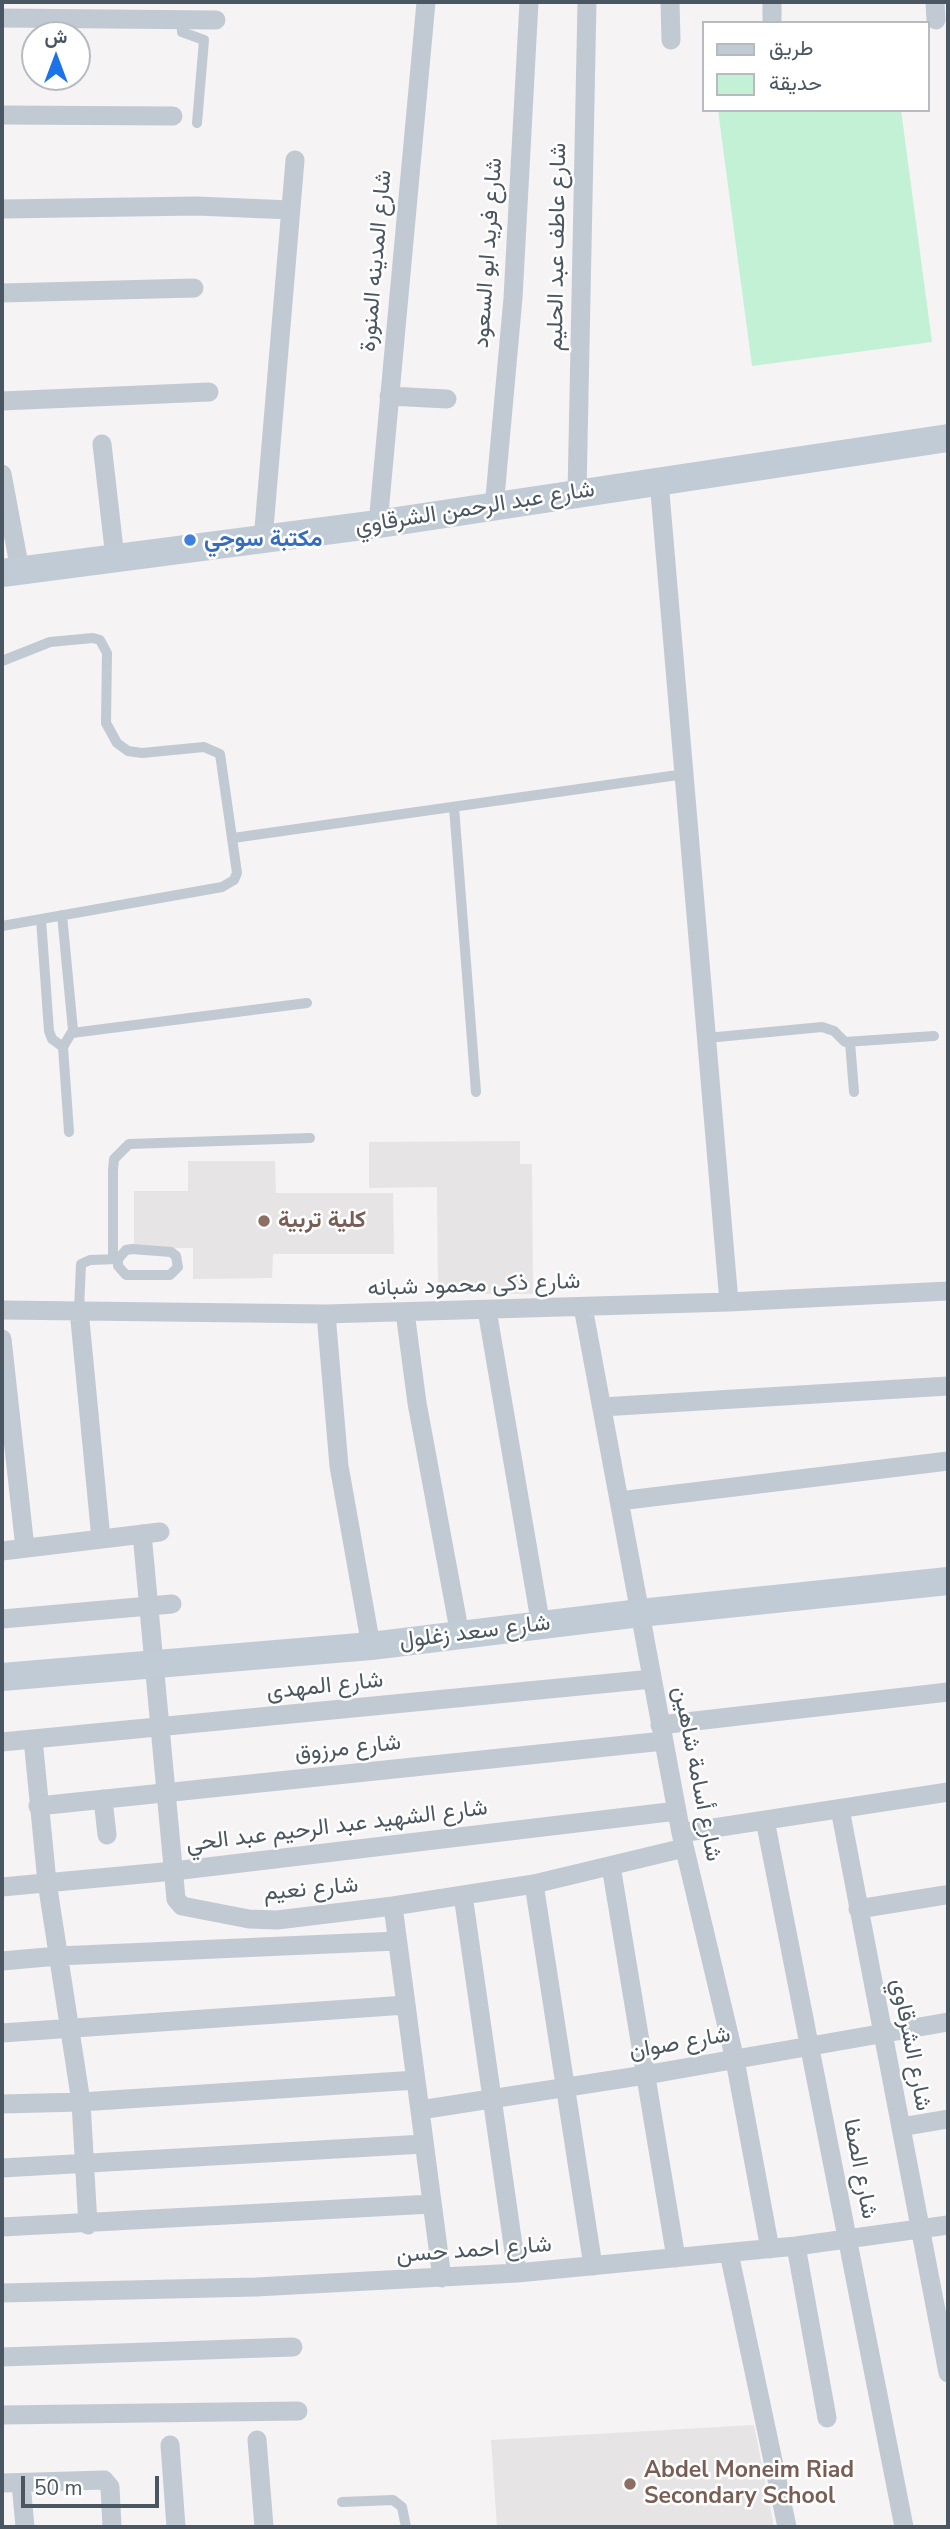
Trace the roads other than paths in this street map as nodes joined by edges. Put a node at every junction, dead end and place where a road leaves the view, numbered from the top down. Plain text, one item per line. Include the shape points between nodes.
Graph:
1 (426, 2) edge
2 (529, 2) edge
3 (587, 2) edge
4 (670, 2) edge
5 (772, 2) edge
6 (58, 10) edge
7 (2, 18) edge
8 (181, 18) junction
9 (216, 20) dead end
10 (772, 21) edge
11 (671, 40) dead end
12 (2, 114) edge
13 (173, 116) dead end
14 (197, 123) dead end
15 (295, 160) dead end
16 (2, 209) edge
17 (290, 209) junction
18 (194, 288) dead end
19 (2, 293) edge
20 (209, 392) dead end
21 (389, 396) junction
22 (447, 399) dead end
23 (2, 401) edge
24 (948, 438) edge
25 (102, 444) dead end
26 (2, 474) edge
27 (659, 481) junction
28 (577, 493) junction
29 (494, 508) junction
30 (378, 524) junction
31 (263, 540) junction
32 (115, 558) junction
33 (11, 572) edge
34 (2, 661) edge
35 (685, 774) junction
36 (454, 807) junction
37 (233, 838) junction
38 (62, 915) junction
39 (41, 919) junction
40 (2, 926) edge
41 (307, 1003) dead end
42 (72, 1033) junction
43 (934, 1036) dead end
44 (707, 1038) junction
45 (850, 1042) junction
46 (63, 1047) junction
47 (476, 1092) dead end
48 (854, 1092) dead end
49 (69, 1132) dead end
50 (310, 1138) dead end
51 (115, 1259) junction
52 (948, 1291) edge
53 (729, 1302) junction
54 (583, 1307) junction
55 (2, 1310) edge
56 (79, 1310) junction
57 (487, 1310) junction
58 (405, 1312) junction
59 (326, 1314) junction
60 (2, 1339) edge
61 (948, 1386) edge
62 (601, 1407) junction
63 (948, 1461) edge
64 (619, 1501) junction
65 (101, 1539) junction
66 (25, 1548) junction
67 (2, 1551) edge
68 (948, 1581) edge
69 (172, 1604) dead end
70 (148, 1606) junction
71 (640, 1613) junction
72 (2, 1619) edge
73 (541, 1626) junction
74 (460, 1635) junction
75 (371, 1646) junction
76 (153, 1665) junction
77 (2, 1677) edge
78 (652, 1679) junction
79 (948, 1692) edge
80 (160, 1728) junction
81 (662, 1733) junction
82 (33, 1739) junction
83 (2, 1742) edge
84 (166, 1792) junction
85 (948, 1792) edge
86 (103, 1799) junction
87 (38, 1805) junction
88 (839, 1809) junction
89 (677, 1811) junction
90 (765, 1820) junction
91 (107, 1835) dead end
92 (682, 1841) junction
93 (611, 1866) junction
94 (174, 1871) junction
95 (47, 1882) junction
96 (534, 1884) junction
97 (2, 1886) edge
98 (463, 1895) junction
99 (945, 1895) dead end
100 (393, 1906) junction
101 (858, 1909) junction
102 (397, 1941) junction
103 (58, 1956) junction
104 (2, 1961) edge
105 (406, 2005) junction
106 (948, 2022) edge
107 (72, 2029) junction
108 (2, 2033) edge
109 (882, 2034) junction
110 (810, 2047) junction
111 (735, 2060) junction
112 (645, 2075) junction
113 (416, 2080) junction
114 (565, 2088) junction
115 (492, 2100) junction
116 (81, 2102) junction
117 (2, 2104) edge
118 (420, 2110) junction
119 (948, 2119) edge
120 (901, 2127) junction
121 (424, 2144) junction
122 (86, 2164) junction
123 (2, 2168) edge
124 (432, 2204) junction
125 (88, 2225) junction
126 (948, 2225) edge
127 (2, 2227) edge
128 (922, 2229) junction
129 (848, 2240) junction
130 (796, 2246) junction
131 (771, 2249) junction
132 (729, 2253) junction
133 (676, 2258) junction
134 (593, 2266) junction
135 (517, 2273) junction
136 (442, 2278) junction
137 (2, 2293) edge
138 (293, 2347) dead end
139 (2, 2357) edge
140 (948, 2373) edge
141 (298, 2411) dead end
142 (2, 2415) edge
143 (827, 2418) dead end
144 (257, 2440) dead end
145 (170, 2445) dead end
146 (11, 2483) edge
147 (342, 2502) dead end
148 (25, 2527) edge
149 (112, 2527) edge
150 (176, 2527) edge
151 (264, 2527) edge
152 (407, 2527) edge
153 (787, 2527) edge
154 (904, 2527) edge

1 - 21 street, شارع المدينه المنورة
2 - 29 street, شارع فريد ابو السعود via 513,298
3 - 28 street, شارع عاطف عبد الحليم
4 - 11 street
5 - 10 street
6 - 7 street
6 - 8 street
8 - 9 street
8 - 14 lane via 182,32 204,40
12 - 13 street
15 - 17 street
16 - 17 street
17 - 31 street
18 - 19 street
20 - 23 street
21 - 22 street
21 - 30 street, شارع المدينه المنورة
24 - 27 street, شارع عبد الرحمن الشرقاوي
25 - 32 street
26 - 33 street
27 - 28 street, شارع عبد الرحمن الشرقاوي
27 - 35 street
28 - 29 street, شارع عبد الرحمن الشرقاوي
29 - 30 street, شارع عبد الرحمن الشرقاوي
30 - 31 street, شارع عبد الرحمن الشرقاوي
31 - 32 street, شارع عبد الرحمن الشرقاوي
32 - 33 street, شارع عبد الرحمن الشرقاوي
34 - 37 lane via 50,642 100,640 107,653 109,733 128,751 204,747 220,754
35 - 36 lane
35 - 44 street
36 - 37 lane
36 - 47 lane
37 - 38 lane via 237,873 229,885
38 - 39 lane
38 - 42 lane
39 - 40 lane
39 - 46 lane via 49,1031
41 - 42 lane
42 - 46 lane
43 - 45 lane
44 - 45 lane via 822,1027
44 - 53 street
45 - 48 lane
46 - 49 lane
50 - 51 lane via 129,1144 114,1159
51 - 51 lane via 121,1271 132,1275 170,1275 178,1268 176,1256 166,1251 132,1249
51 - 56 lane via 81,1264
52 - 53 street, شارع ذكى محمود شبانه
53 - 54 street, شارع ذكى محمود شبانه
54 - 57 street, شارع ذكى محمود شبانه
54 - 62 street, شارع أسامة شاهين
55 - 56 street, شارع ذكى محمود شبانه
56 - 59 street, شارع ذكى محمود شبانه
56 - 65 street
57 - 58 street, شارع ذكى محمود شبانه
57 - 73 street
58 - 59 street, شارع ذكى محمود شبانه
58 - 74 street
59 - 75 street via 336,1450
60 - 66 street
61 - 62 street
62 - 64 street, شارع أسامة شاهين
63 - 64 street
64 - 71 street, شارع أسامة شاهين
65 - 66 street
65 - 70 street, شارع نعيم via 151,1533
66 - 67 street
68 - 71 street, شارع سعد زغلول
69 - 70 street
70 - 72 street
70 - 76 street, شارع نعيم
71 - 73 street, شارع سعد زغلول
71 - 78 street, شارع أسامة شاهين
73 - 74 street, شارع سعد زغلول
74 - 75 street, شارع سعد زغلول
75 - 76 street, شارع سعد زغلول
76 - 77 street, شارع سعد زغلول
76 - 80 street, شارع نعيم
78 - 80 street, شارع المهدى
78 - 81 street, شارع أسامة شاهين
79 - 81 street, شارع مرزوق
80 - 82 street, شارع المهدى
80 - 84 street, شارع نعيم
81 - 84 street, شارع مرزوق
81 - 89 street, شارع أسامة شاهين
82 - 83 street, شارع المهدى
82 - 87 street
84 - 86 street, شارع مرزوق
84 - 94 street, شارع نعيم
85 - 88 street
86 - 87 street, شارع مرزوق
86 - 91 street
87 - 95 street
88 - 90 street
88 - 101 street, شارع الشرقاوي
89 - 92 street, شارع أسامة شاهين
89 - 94 street, شارع الشهيد عبد الرحيم عبد الحي
90 - 92 street
90 - 110 street, شارع الصفا
92 - 93 street, شارع نعيم
92 - 111 street, شارع أسامة شاهين
93 - 96 street, شارع نعيم
93 - 112 street
94 - 95 street, شارع الشهيد عبد الرحيم عبد الحي
94 - 100 street, شارع نعيم via 176,1899 182,1906 249,1919 277,1920
95 - 97 street, شارع الشهيد عبد الرحيم عبد الحي
95 - 103 street
96 - 98 street, شارع نعيم
96 - 114 street
98 - 100 street, شارع نعيم
98 - 115 street
99 - 101 street
100 - 102 street
101 - 109 street, شارع الشرقاوي
102 - 103 street
102 - 105 street
103 - 104 street
103 - 107 street
105 - 107 street
105 - 113 street
106 - 109 street, شارع صوان
107 - 108 street
107 - 116 street
109 - 110 street, شارع صوان
109 - 120 street, شارع الشرقاوي
110 - 111 street, شارع صوان
110 - 129 street, شارع الصفا
111 - 112 street, شارع صوان
111 - 131 street, شارع أسامة شاهين
112 - 114 street, شارع صوان
112 - 133 street
113 - 116 street
113 - 118 street
114 - 115 street, شارع صوان
114 - 134 street
115 - 118 street, شارع صوان
115 - 135 street
116 - 117 street
116 - 122 street
118 - 121 street
119 - 120 street
120 - 128 street, شارع الشرقاوي
121 - 122 street
121 - 124 street
122 - 123 street
122 - 125 street
124 - 125 street
124 - 136 street
125 - 127 street
126 - 128 street, شارع احمد حسن
128 - 129 street, شارع احمد حسن
128 - 140 street, شارع الشرقاوي
129 - 130 street, شارع احمد حسن
129 - 154 street, شارع الصفا
130 - 131 street, شارع احمد حسن
130 - 143 street
131 - 132 street, شارع احمد حسن
132 - 133 street, شارع احمد حسن
132 - 153 street
133 - 134 street, شارع احمد حسن
134 - 135 street, شارع احمد حسن
135 - 136 street, شارع احمد حسن
136 - 137 street, شارع احمد حسن
138 - 139 street
141 - 142 street
144 - 151 street
145 - 150 street
146 - 148 street
146 - 149 street via 107,2482
147 - 152 lane via 393,2500 402,2507

